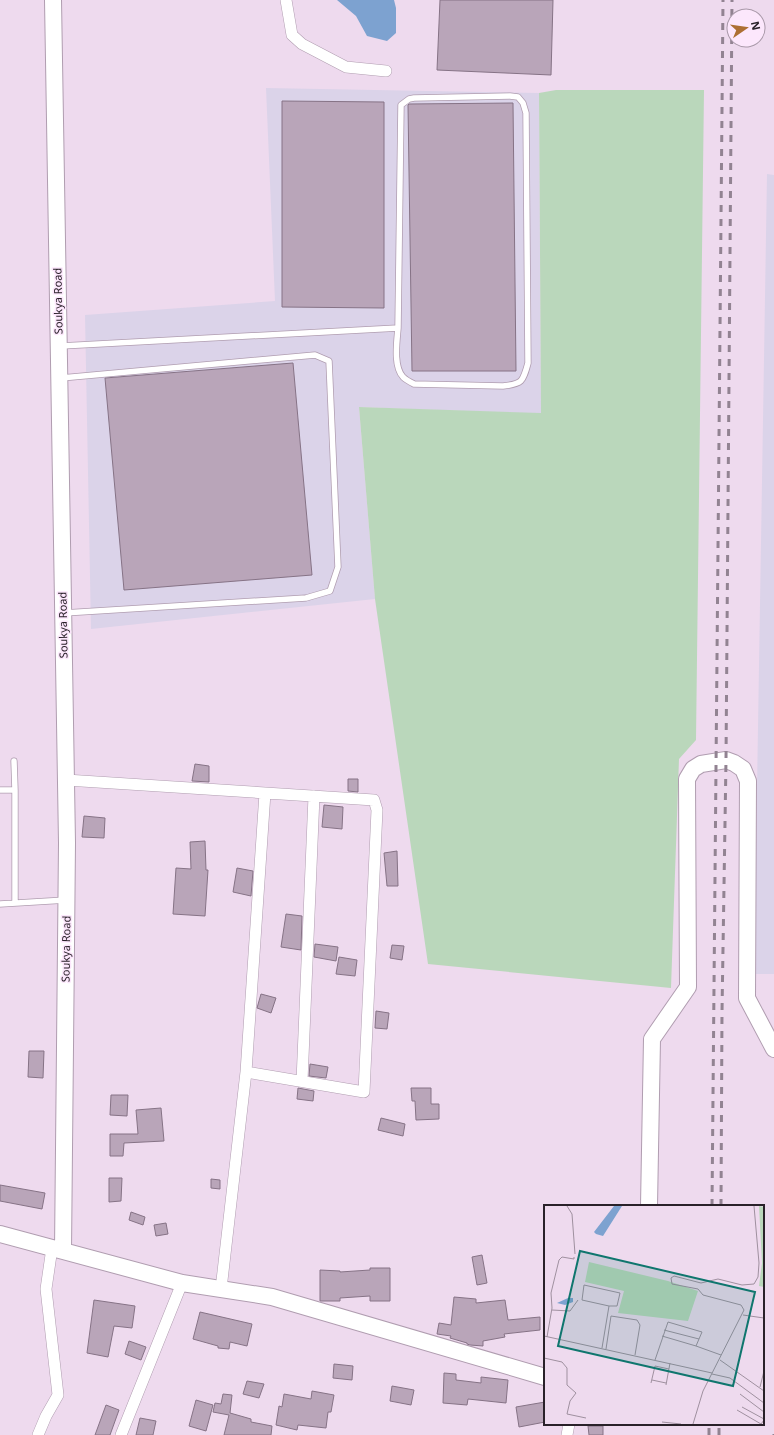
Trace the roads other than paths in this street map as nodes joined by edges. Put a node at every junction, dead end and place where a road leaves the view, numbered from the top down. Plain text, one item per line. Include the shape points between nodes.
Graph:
1 (53, 0) edge
2 (286, 0) edge
3 (386, 71) dead end
4 (398, 328) junction
5 (58, 346) junction
6 (59, 379) junction
7 (63, 613) junction
8 (14, 761) dead end
9 (66, 780) junction
10 (0, 790) edge
11 (15, 790) junction
12 (265, 793) junction
13 (314, 796) junction
14 (66, 900) junction
15 (15, 903) junction
16 (0, 904) edge
17 (774, 1049) edge
18 (246, 1072) junction
19 (302, 1081) junction
20 (648, 1205) edge
21 (0, 1234) edge
22 (57, 1249) junction
23 (182, 1283) junction
24 (221, 1289) junction
25 (544, 1377) edge
26 (569, 1425) edge
27 (38, 1435) edge
28 (121, 1435) edge
29 (567, 1435) edge

1 - 5 main road, Soukya Road
2 - 3 street via 292,35 302,44 346,67
4 - 4 lane via 398,367 402,376 414,384 503,386 516,385 524,378 528,363 526,113 518,97 409,98 401,105
4 - 5 lane
5 - 6 main road, Soukya Road
6 - 7 main road, Soukya Road
6 - 7 lane via 316,355 329,361 338,567 330,591 306,598
7 - 9 main road, Soukya Road
8 - 11 lane
9 - 12 street
9 - 14 main road, Soukya Road
10 - 11 lane
11 - 15 lane
12 - 13 street
12 - 18 street
13 - 19 street
13 - 19 street via 374,800 377,810 364,1092
14 - 15 lane
14 - 22 main road, Soukya Road
15 - 16 lane
17 - 20 main road via 747,998 748,781 743,769 726,760 702,764 693,768 687,779 688,987 652,1039
18 - 19 street
18 - 24 street
21 - 22 main road
22 - 23 main road
22 - 27 street via 46,1289 58,1395
23 - 24 main road
23 - 28 street
24 - 25 main road via 272,1297
26 - 29 street

